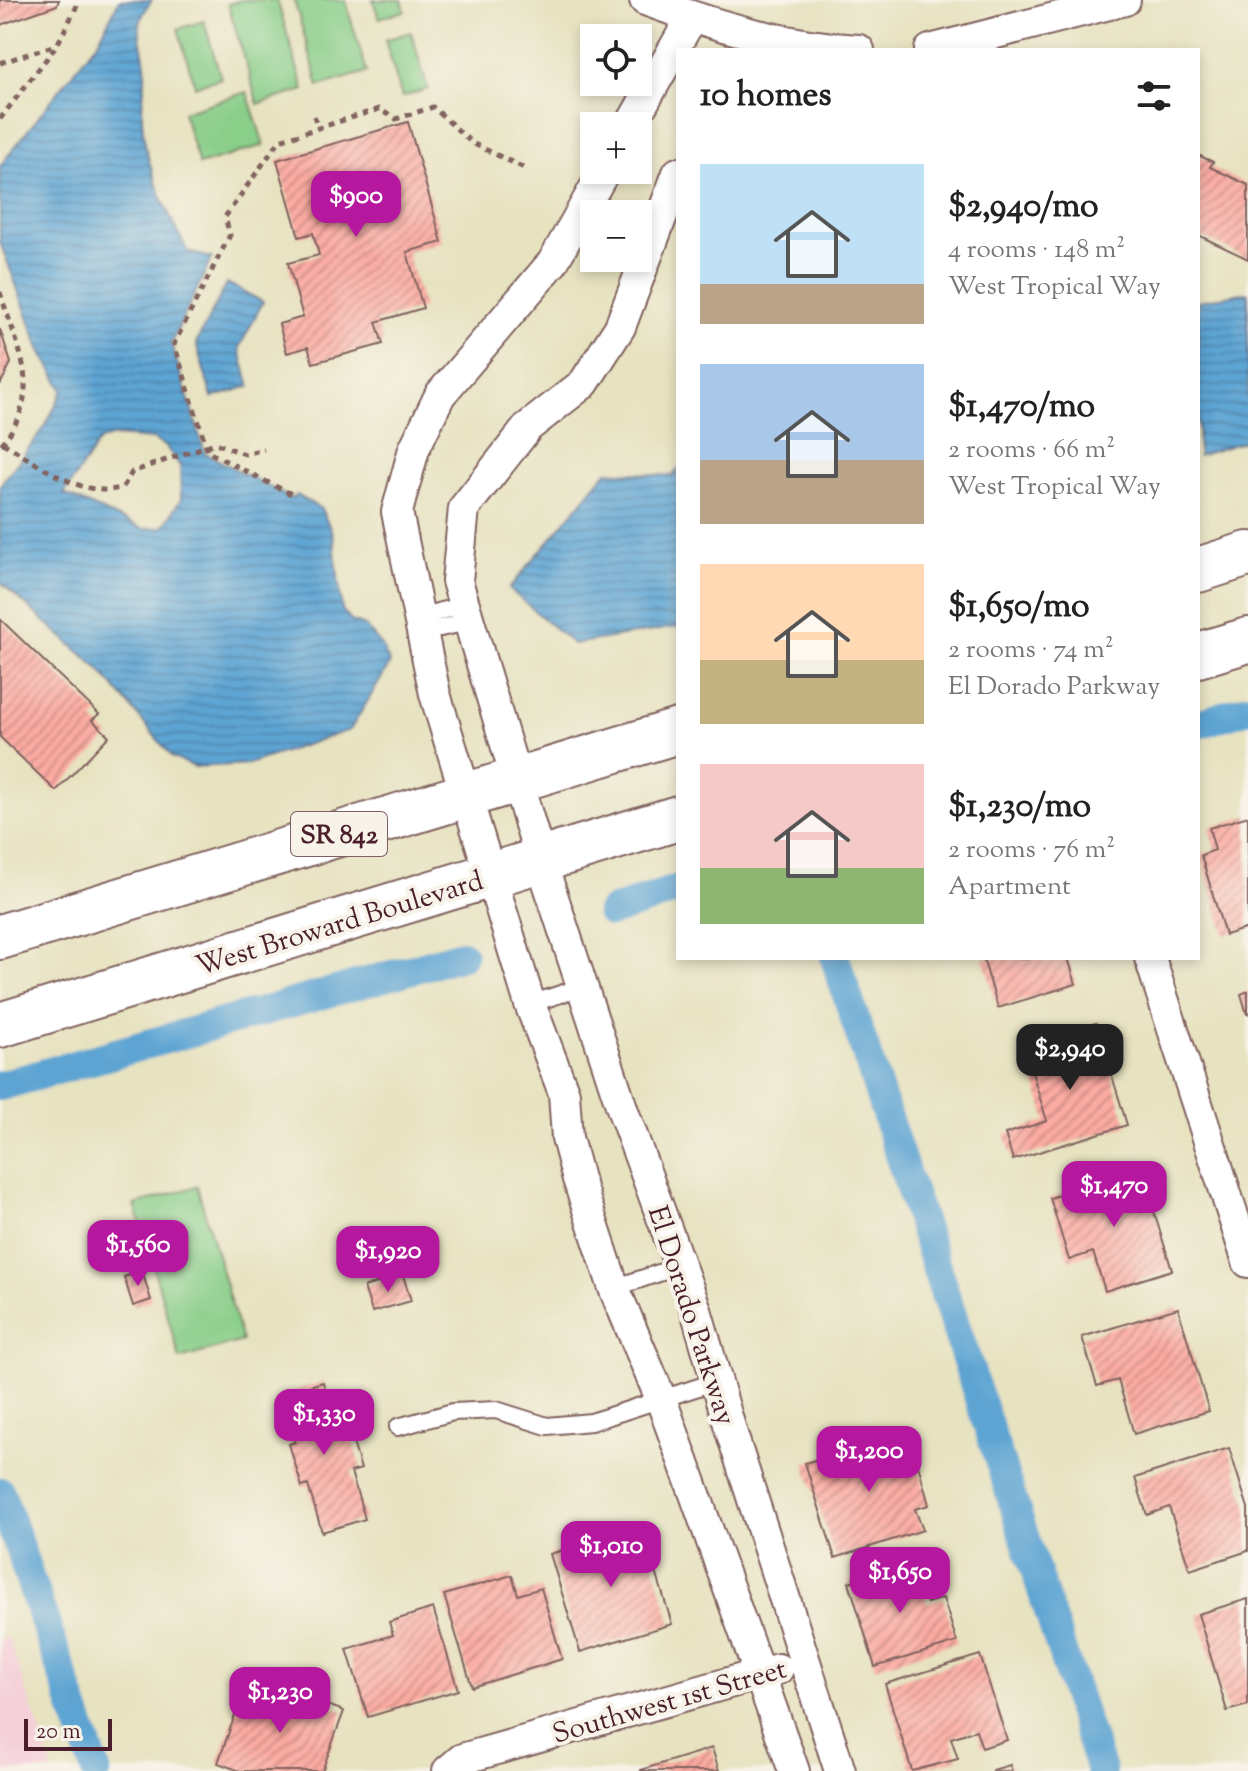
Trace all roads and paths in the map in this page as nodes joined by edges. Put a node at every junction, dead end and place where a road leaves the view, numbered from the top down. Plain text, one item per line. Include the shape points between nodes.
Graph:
1 (80, 0) edge
2 (645, 0) edge
3 (1125, 0) edge
4 (692, 17) junction
5 (733, 40) edge
6 (57, 45) junction
7 (807, 48) edge
8 (938, 48) edge
9 (0, 63) edge
10 (638, 112) edge
11 (314, 116) dead end
12 (0, 119) edge
13 (318, 128) junction
14 (524, 168) dead end
15 (676, 178) edge
16 (597, 184) edge
17 (0, 292) edge
18 (2, 445) edge
19 (204, 447) junction
20 (264, 449) dead end
21 (291, 494) dead end
22 (1248, 554) edge
23 (1200, 569) edge
24 (466, 614) junction
25 (420, 625) junction
26 (1248, 640) edge
27 (1200, 654) edge
28 (676, 732) edge
29 (516, 781) junction
30 (466, 798) junction
31 (676, 819) edge
32 (541, 861) junction
33 (491, 877) junction
34 (0, 937) edge
35 (1151, 960) edge
36 (582, 987) junction
37 (530, 1004) junction
38 (0, 1025) edge
39 (1248, 1262) edge
40 (680, 1266) junction
41 (614, 1288) junction
42 (717, 1381) junction
43 (661, 1399) junction
44 (398, 1427) dead end
45 (803, 1661) junction
46 (760, 1674) junction
47 (448, 1771) edge
48 (794, 1771) edge
49 (840, 1771) edge

1 - 6 path
2 - 4 street
3 - 8 street
4 - 5 street
4 - 10 street
5 - 7 street
6 - 9 path
6 - 12 path
11 - 13 path
13 - 14 path via 379,109 396,119 433,107 472,143
13 - 19 path via 280,140 243,187 225,217 230,235 174,344
15 - 24 street, El Dorado Parkway via 620,327 584,383 528,427 464,508 457,581
16 - 25 street, El Dorado Parkway via 553,262 440,395 414,449 397,512
17 - 18 path via 28,379 26,400
18 - 19 path via 101,492 118,489 132,472
19 - 20 path via 216,439 245,454
19 - 21 path
22 - 23 main road
24 - 25 lane
24 - 29 street, El Dorado Parkway
25 - 30 street, El Dorado Parkway
26 - 27 main road
28 - 29 main road, SR 842
29 - 30 main road, SR 842
29 - 32 street, El Dorado Parkway
30 - 33 street, El Dorado Parkway
30 - 34 main road, SR 842
31 - 32 main road, West Broward Boulevard
32 - 33 main road, West Broward Boulevard
32 - 36 street, El Dorado Parkway
33 - 37 street, El Dorado Parkway
33 - 38 main road, West Broward Boulevard
35 - 39 street
36 - 37 lane
36 - 40 street, El Dorado Parkway
37 - 41 street, El Dorado Parkway via 564,1093 567,1138
40 - 41 lane
40 - 42 street, El Dorado Parkway
41 - 43 street, El Dorado Parkway
42 - 43 lane
42 - 45 street, El Dorado Parkway
43 - 44 lane via 591,1422 547,1426 496,1410 453,1412
43 - 46 street, El Dorado Parkway
45 - 46 street, Southwest 1st Street
45 - 49 street, El Dorado Parkway
46 - 47 street, Southwest 1st Street via 462,1759
46 - 48 street, El Dorado Parkway

